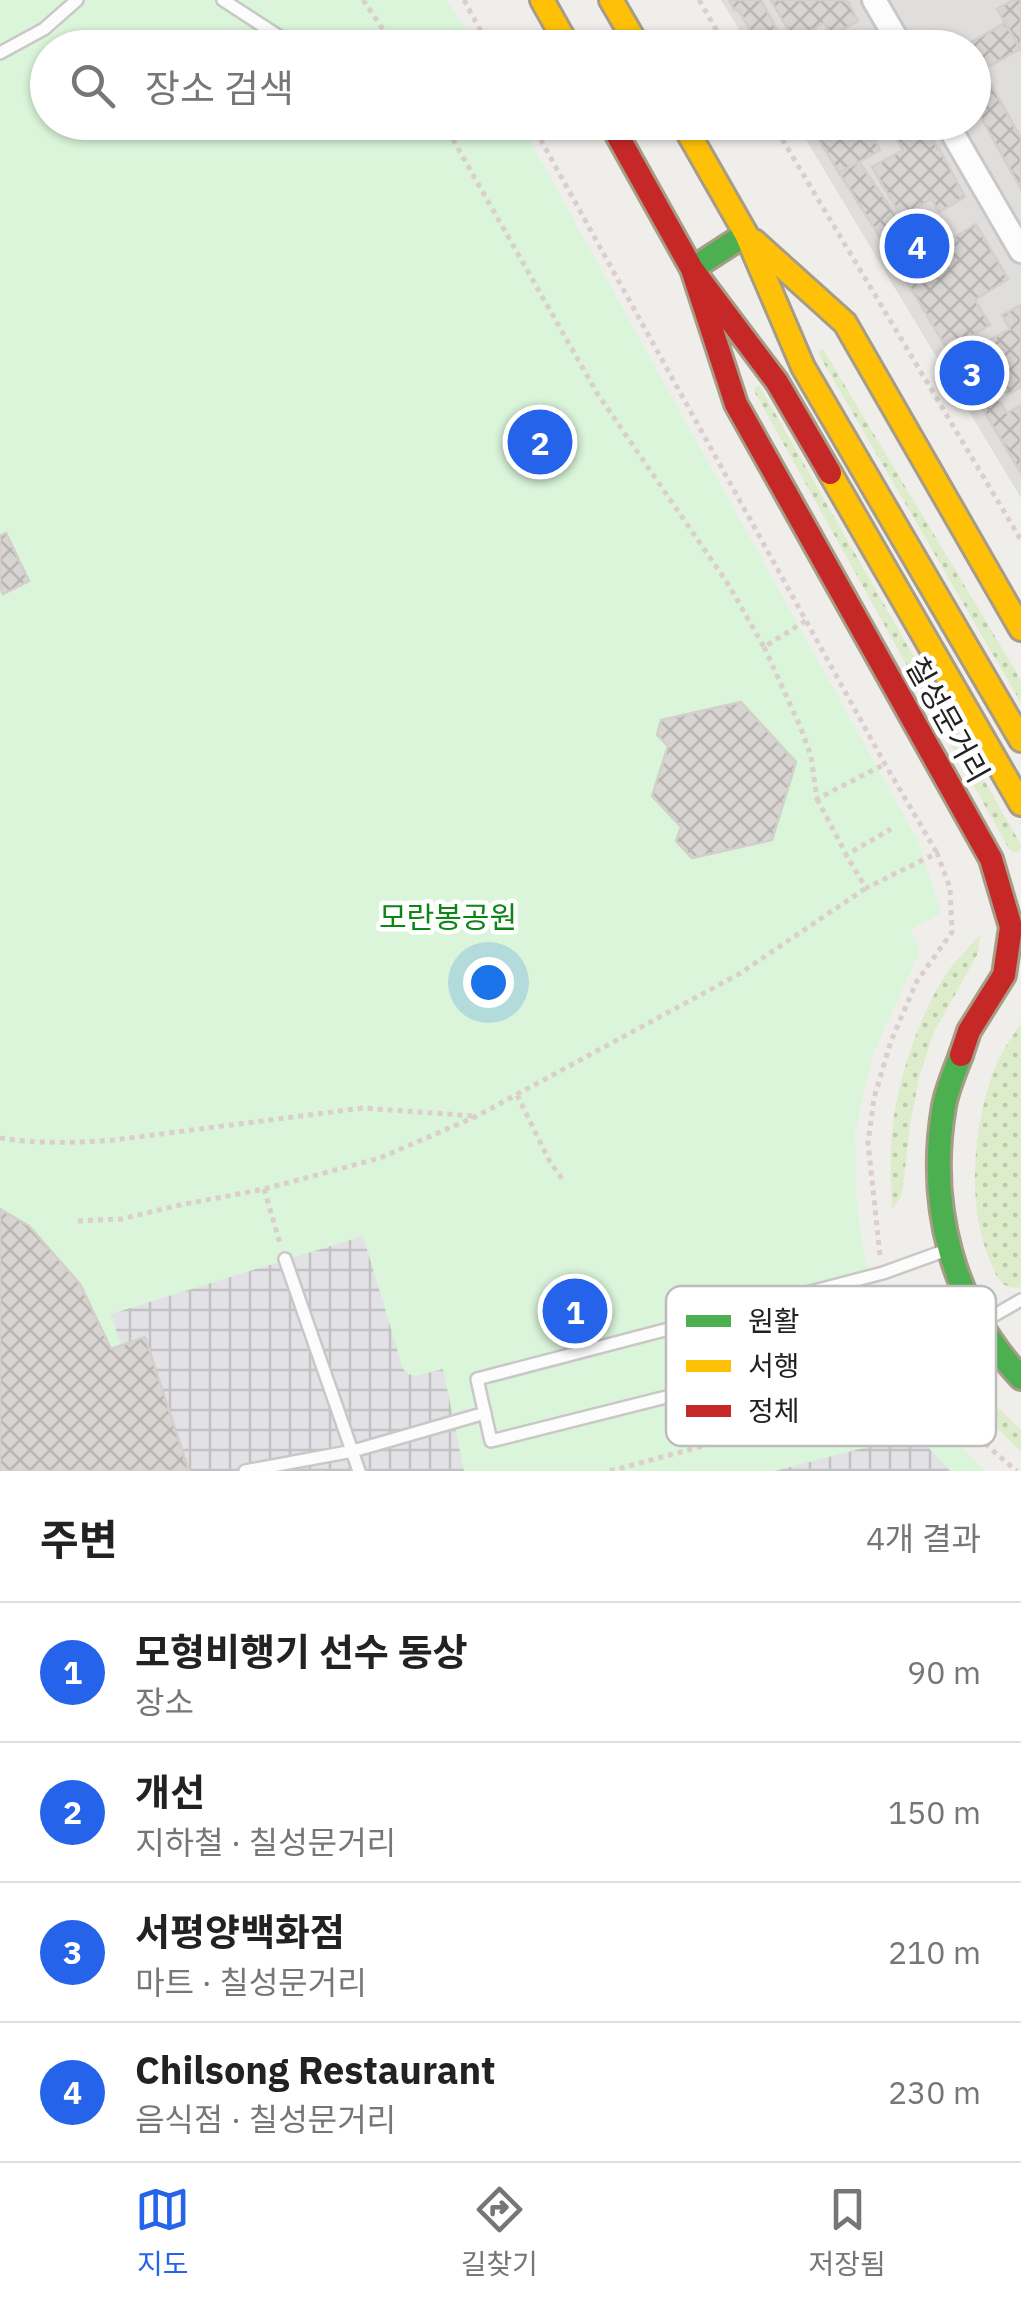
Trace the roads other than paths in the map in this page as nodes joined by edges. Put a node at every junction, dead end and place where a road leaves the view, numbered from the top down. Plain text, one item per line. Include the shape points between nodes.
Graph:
1 (77, 0) edge
2 (223, 0) edge
3 (542, 0) edge
4 (611, 0) edge
5 (875, 0) edge
6 (42, 30) edge
7 (269, 30) edge
8 (558, 30) edge
9 (628, 30) edge
10 (892, 30) edge
11 (30, 36) edge
12 (0, 52) edge
13 (620, 140) edge
14 (692, 140) edge
15 (956, 140) edge
16 (746, 234) junction
17 (1021, 251) edge
18 (692, 269) junction
19 (1021, 629) edge
20 (1021, 740) edge
21 (1021, 804) edge
22 (948, 1250) junction
23 (285, 1259) road end
24 (830, 1286) edge
25 (963, 1286) edge
26 (1021, 1300) edge
27 (996, 1314) edge
28 (666, 1329) edge
29 (996, 1347) edge
30 (1021, 1378) edge
31 (666, 1397) edge
32 (485, 1412) junction
33 (353, 1451) junction
34 (246, 1471) edge
35 (360, 1471) edge

1 - 6 lane
2 - 7 lane
3 - 8 main road
4 - 9 main road
5 - 10 street
11 - 12 lane
13 - 18 main road, 칠성문거리
14 - 16 main road, 칠성문거리
15 - 17 street
16 - 18 main road
16 - 19 main road, 칠성문거리 via 845,323
16 - 20 main road, 칠성문거리 via 804,367
18 - 21 main road, 칠성문거리 via 776,382
18 - 22 main road, 칠성문거리 via 736,404 991,859 1011,927 1004,975 969,1031 944,1104 938,1185
22 - 24 lane
22 - 25 main road, 칠성문거리
23 - 33 lane
26 - 27 lane
28 - 32 lane via 478,1378
29 - 30 main road, 칠성문거리
31 - 32 lane via 491,1441
32 - 33 lane
33 - 34 lane
33 - 35 lane

